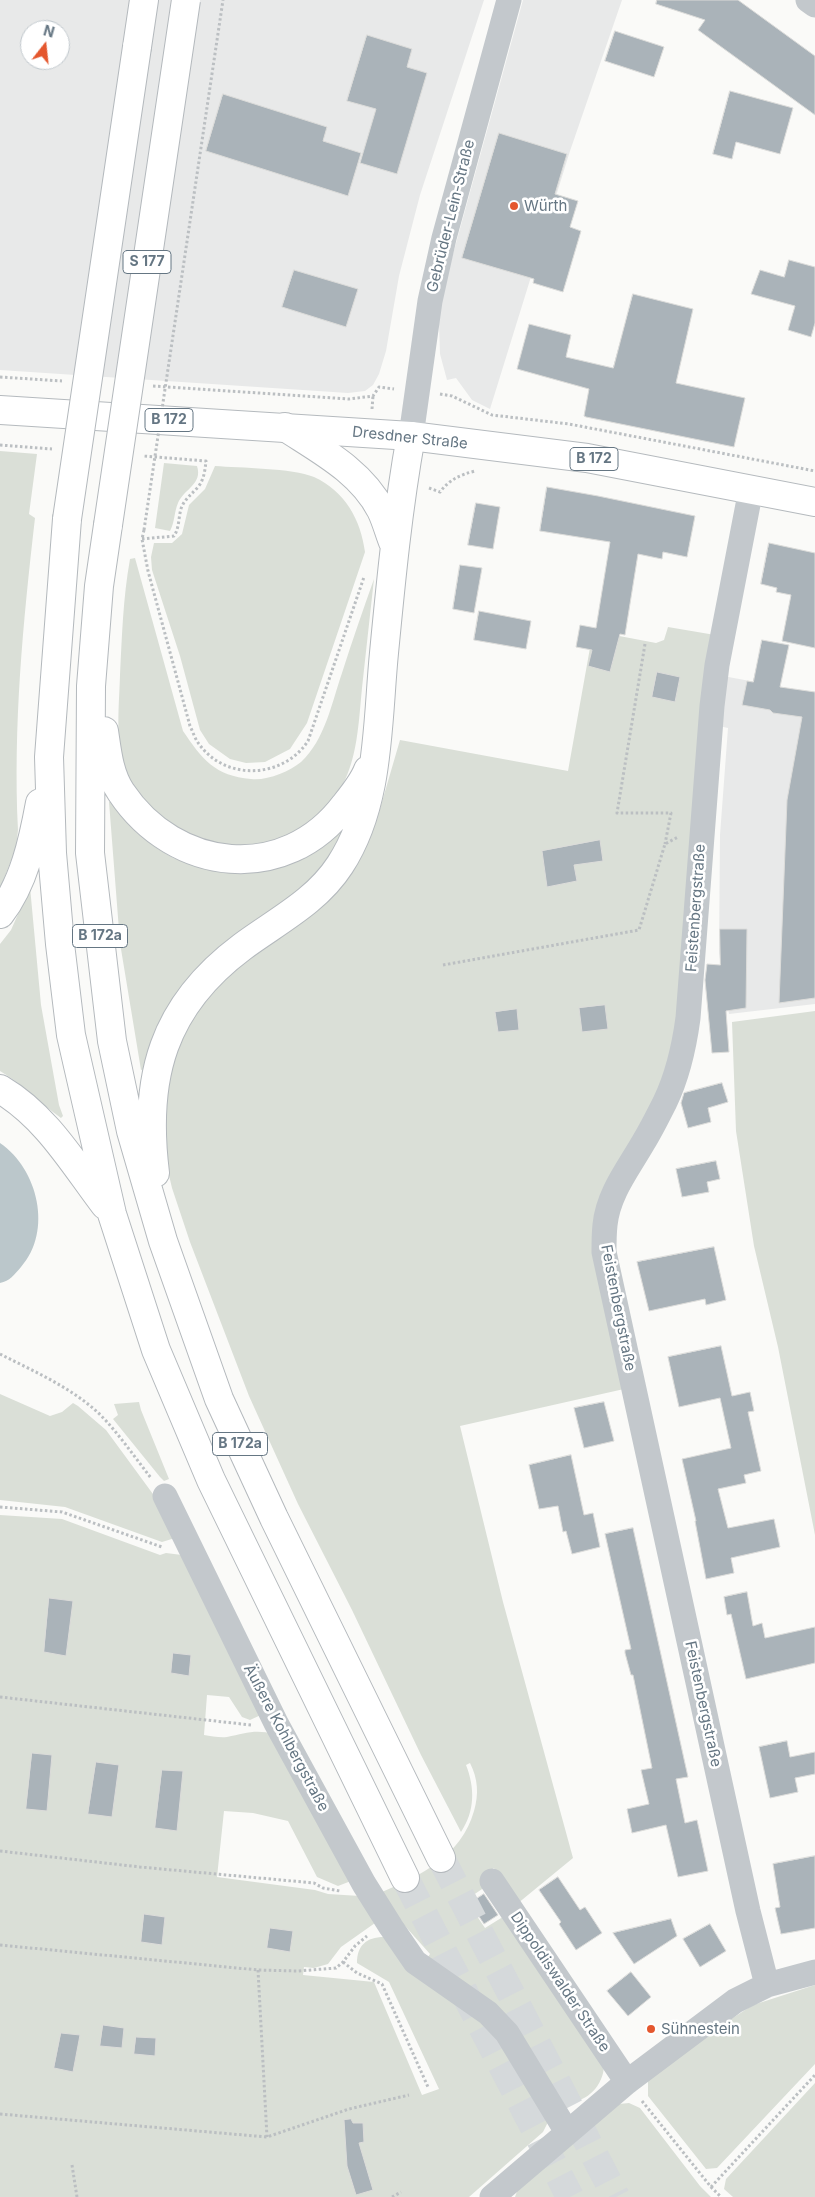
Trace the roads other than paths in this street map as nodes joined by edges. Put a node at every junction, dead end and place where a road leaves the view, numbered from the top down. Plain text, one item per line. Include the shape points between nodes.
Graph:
1 (144, 0) edge
2 (186, 0) edge
3 (509, 0) edge
4 (808, 0) edge
5 (815, 5) edge
6 (0, 410) edge
7 (285, 427) junction
8 (411, 436) junction
9 (751, 489) junction
10 (815, 502) edge
11 (67, 519) joint
12 (108, 525) joint
13 (395, 546) junction
14 (96, 624) junction
15 (375, 750) junction
16 (49, 757) junction
17 (0, 914) edge
18 (0, 1089) edge
19 (112, 1214) junction
20 (163, 1241) junction
21 (165, 1496) road end
22 (441, 1858) tunnel mouth
23 (406, 1878) tunnel mouth
24 (492, 1881) dead end
25 (815, 1972) edge
26 (767, 1985) junction
27 (628, 2082) junction
28 (567, 2132) junction
29 (496, 2196) edge

1 - 11 main road, S 177, bridge
2 - 12 main road, S 177, bridge
3 - 8 street, Gebrüder-Lein-Straße via 444,238 430,301
4 - 5 street
6 - 7 main road, Dresdner Straße / B 172
7 - 8 main road, Dresdner Straße / B 172
7 - 13 main road via 356,478 381,510
8 - 9 main road, Dresdner Straße / B 172 via 587,458
8 - 13 main road
9 - 10 main road, Dresdner Straße / B 172
9 - 26 street, Feistenbergstraße via 717,666 684,1047 666,1101 618,1183 610,1203 604,1252
11 - 16 main road, B 172a
12 - 14 main road, B 172a
13 - 15 main road
14 - 15 main road via 99,680 110,766 120,792 139,814 177,844 197,853 242,860 285,853 305,844 322,832 345,806 366,775
14 - 20 main road, B 172a via 91,686 92,863 112,1042 131,1131
15 - 20 main road via 363,822 340,866 314,896 242,947 198,986 181,1009 167,1037 152,1094 153,1158
16 - 17 main road via 30,847 12,896
16 - 19 main road, B 172a via 52,853 71,1034
18 - 19 main road via 41,1120
19 - 23 main road, B 172a via 156,1350 183,1418
20 - 22 main road, B 172a via 219,1399
21 - 28 street, Äußere Kohlbergstraße via 276,1723 391,1927 415,1962 488,2013 507,2033
24 - 27 street, Dippoldiswalder Straße
25 - 26 street
26 - 27 street via 735,2001
27 - 28 street
28 - 29 street

